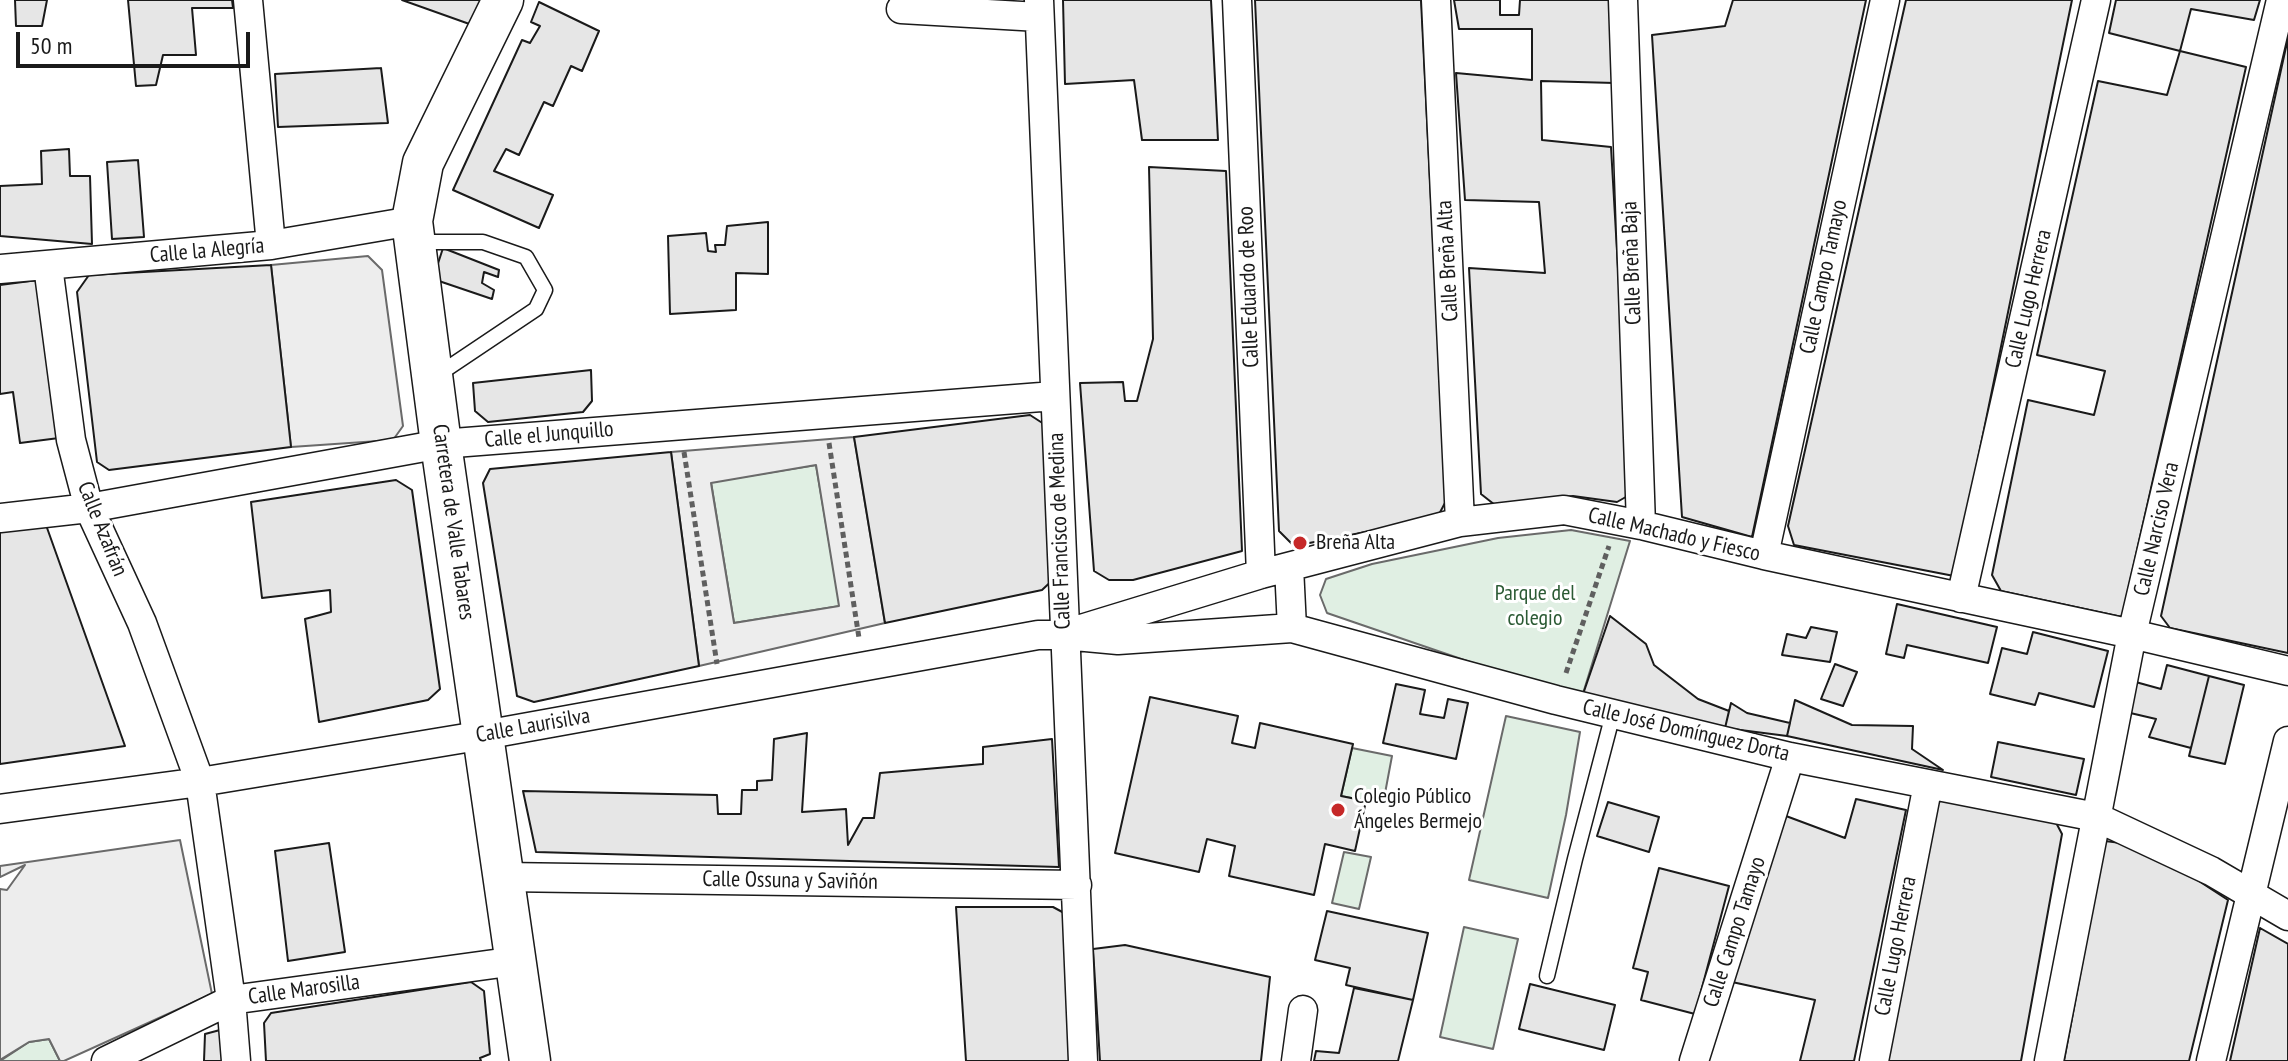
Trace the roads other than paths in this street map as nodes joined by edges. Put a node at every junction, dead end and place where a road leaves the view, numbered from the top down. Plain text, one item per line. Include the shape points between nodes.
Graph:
1 (248, 0) edge
2 (503, 0) edge
3 (1237, 0) edge
4 (1436, 0) edge
5 (1623, 0) edge
6 (1885, 0) edge
7 (2096, 0) edge
8 (2281, 0) edge
9 (1039, 8) edge
10 (901, 9) dead end
11 (413, 231) junction
12 (271, 245) junction
13 (48, 266) junction
14 (0, 269) edge
15 (433, 378) junction
16 (1054, 396) junction
17 (441, 444) junction
18 (89, 508) junction
19 (0, 518) edge
20 (1460, 522) junction
21 (1629, 523) junction
22 (1764, 555) junction
23 (1289, 567) junction
24 (1261, 574) junction
25 (1961, 598) junction
26 (1292, 628) junction
27 (2132, 634) junction
28 (1064, 635) junction
29 (2288, 671) edge
30 (1613, 714) junction
31 (484, 735) junction
32 (2288, 741) edge
33 (1790, 757) junction
34 (200, 782) junction
35 (1928, 784) junction
36 (0, 809) edge
37 (2096, 817) junction
38 (503, 877) junction
39 (1077, 885) junction
40 (2253, 895) junction
41 (2288, 916) edge
42 (516, 961) junction
43 (1547, 976) dead end
44 (231, 1000) junction
45 (1303, 1010) dead end
46 (106, 1061) edge
47 (236, 1061) edge
48 (530, 1061) edge
49 (1083, 1061) edge
50 (1296, 1061) edge
51 (1694, 1061) edge
52 (1874, 1061) edge
53 (2049, 1061) edge
54 (2211, 1061) edge

1 - 12 street
2 - 11 main road, Carretera de Valle Tabares via 423,163
3 - 24 street, Calle Eduardo de Roo
4 - 20 street, Calle Breña Alta
5 - 21 street, Calle Breña Baja
6 - 22 street, Calle Campo Tamayo
7 - 25 street, Calle Lugo Herrera
8 - 27 street, Calle Narciso Vera
9 - 10 street
9 - 16 street, Calle Francisco de Medina
11 - 12 street, Calle la Alegría
11 - 15 main road, Carretera de Valle Tabares
11 - 15 lane via 483,242 526,257 545,290 536,309
12 - 13 street, Calle la Alegría
13 - 14 street, Calle la Alegría
13 - 18 street, Calle Azafrán via 71,440
15 - 17 main road, Carretera de Valle Tabares
16 - 17 street, Calle el Junquillo
16 - 28 street, Calle Francisco de Medina
17 - 18 street, Calle el Junquillo
17 - 31 main road, Carretera de Valle Tabares
18 - 19 street, Calle el Junquillo
18 - 34 street, Calle Azafrán via 142,623
20 - 21 street, Calle Machado y Fiesco via 1564,510
20 - 23 street, Calle Machado y Fiesco
21 - 22 street, Calle Machado y Fiesco
22 - 25 street, Calle Machado y Fiesco
23 - 24 street, Calle Machado y Fiesco
23 - 26 street
24 - 28 street, Calle Machado y Fiesco
25 - 27 street, Calle Machado y Fiesco
26 - 28 street, Calle José Domínguez Dorta via 1118,640
26 - 30 street, Calle José Domínguez Dorta
27 - 29 street, Calle Machado y Fiesco
27 - 37 street, Calle Narciso Vera
28 - 31 street, Calle Laurisilva via 1038,635
28 - 39 street, Calle Francisco de Medina
30 - 33 street, Calle José Domínguez Dorta
30 - 43 lane
31 - 34 street, Calle Laurisilva
31 - 38 main road, Carretera de Valle Tabares
32 - 40 street
33 - 35 street, Calle José Domínguez Dorta
33 - 51 street, Calle Campo Tamayo
34 - 36 street, Calle Laurisilva
34 - 44 street, Calle Azafrán
35 - 37 street, Calle José Domínguez Dorta
35 - 52 street, Calle Lugo Herrera
37 - 40 street, Calle José Domínguez Dorta
37 - 53 street, Calle Narciso Vera
38 - 39 street, Calle Ossuna y Saviñón
38 - 42 main road, Carretera de Valle Tabares
39 - 49 street, Calle Francisco de Medina
40 - 41 street, Calle José Domínguez Dorta
40 - 54 street
42 - 44 street, Calle Marosilla
42 - 48 main road, Carretera de Valle Tabares
44 - 46 street, Calle Marosilla
44 - 47 street, Calle Azafrán
45 - 50 street

